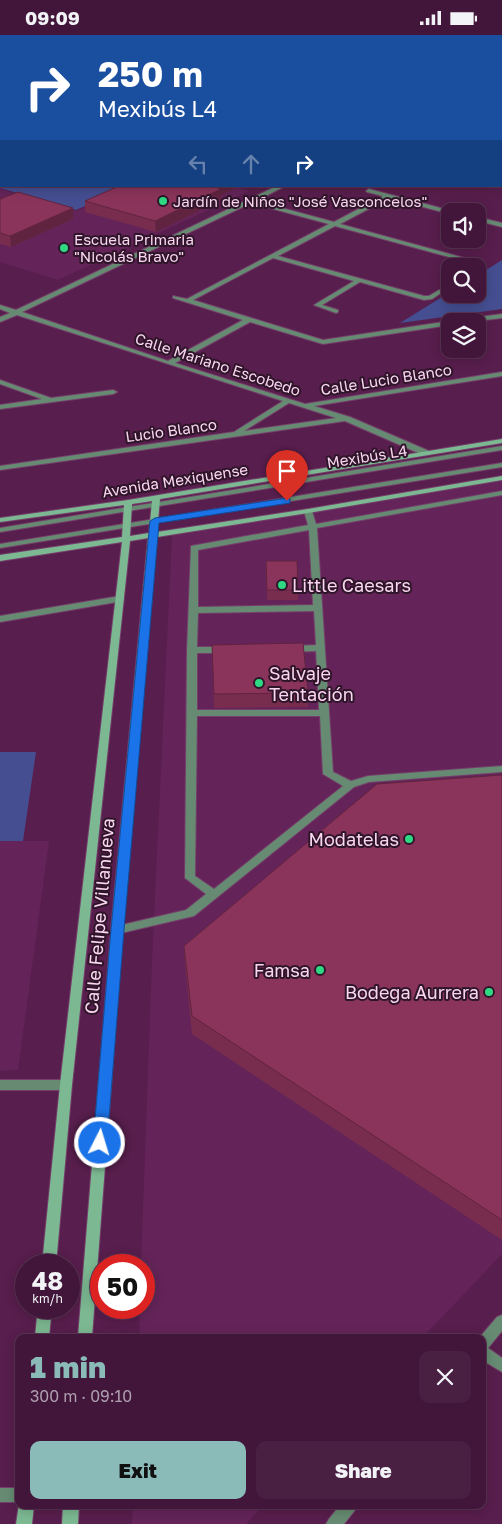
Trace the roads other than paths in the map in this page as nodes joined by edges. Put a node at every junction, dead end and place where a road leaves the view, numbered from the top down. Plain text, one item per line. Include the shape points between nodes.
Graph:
1 (280, 187) edge
2 (369, 191) dead end
3 (388, 196) junction
4 (251, 201) junction
5 (441, 210) edge
6 (486, 221) edge
7 (333, 224) junction
8 (502, 225) edge
9 (272, 256) junction
10 (459, 258) edge
11 (360, 280) junction
12 (441, 291) dead end
13 (175, 297) dead end
14 (187, 301) junction
15 (0, 307) edge
16 (336, 311) dead end
17 (16, 312) junction
18 (502, 316) edge
19 (486, 318) edge
20 (0, 320) edge
21 (248, 320) junction
22 (441, 324) edge
23 (168, 363) junction
24 (502, 374) edge
25 (0, 381) edge
26 (113, 391) dead end
27 (51, 400) junction
28 (288, 401) junction
29 (304, 406) junction
30 (0, 407) edge
31 (347, 419) junction
32 (232, 435) junction
33 (502, 441) edge
34 (502, 448) edge
35 (426, 453) junction
36 (502, 465) edge
37 (0, 468) edge
38 (502, 478) edge
39 (502, 493) edge
40 (156, 501) junction
41 (128, 506) junction
42 (308, 511) junction
43 (0, 520) edge
44 (155, 521) junction
45 (127, 525) junction
46 (313, 527) junction
47 (0, 530) edge
48 (154, 535) junction
49 (126, 539) junction
50 (0, 545) edge
51 (0, 558) edge
52 (120, 599) junction
53 (318, 608) junction
54 (193, 610) junction
55 (0, 619) edge
56 (282, 649) edge
57 (320, 649) junction
58 (237, 650) edge
59 (192, 651) junction
60 (192, 713) junction
61 (324, 713) junction
62 (502, 769) edge
63 (350, 785) junction
64 (214, 894) junction
65 (118, 930) junction
66 (0, 1085) edge
67 (66, 1085) junction
68 (50, 1254) edge
69 (44, 1319) edge
70 (502, 1321) edge
71 (42, 1334) edge
72 (85, 1334) edge
73 (486, 1340) edge
74 (486, 1355) edge
75 (502, 1366) edge
76 (0, 1495) edge
77 (15, 1495) edge
78 (26, 1509) edge
79 (71, 1509) edge
80 (347, 1509) edge
81 (24, 1524) edge
82 (70, 1524) edge
83 (334, 1524) edge

1 - 4 street
2 - 3 street
3 - 5 street
3 - 7 street
4 - 7 street
4 - 17 street
6 - 8 street
7 - 9 street
7 - 10 street
9 - 11 street
9 - 14 street
11 - 12 street via 427,298
11 - 16 street via 317,305
13 - 14 street
14 - 21 street
15 - 17 street, Calle Mariano Escobedo
17 - 20 street
17 - 23 street, Calle Mariano Escobedo
18 - 19 street
21 - 22 street via 323,342
21 - 23 street
23 - 28 street, Calle Mariano Escobedo
24 - 29 street, Calle Lucio Blanco
25 - 27 street
26 - 27 street
27 - 30 street
28 - 29 street, Calle Mariano Escobedo
28 - 32 street
29 - 31 street, Calle Mariano Escobedo
31 - 32 street, Lucio Blanco
31 - 35 street, Calle Mariano Escobedo
32 - 37 street, Lucio Blanco
33 - 35 main road, Avenida Mexiquense
34 - 40 street, Mexibús L4
35 - 40 main road, Avenida Mexiquense
36 - 44 street, Mexibús L4
38 - 42 main road
39 - 46 street
40 - 41 street, Mexibús L4
40 - 44 main road, Calle Felipe Villanueva
41 - 43 main road, Avenida Mexiquense
41 - 45 main road, Calle Felipe Villanueva
41 - 47 street, Mexibús L4
42 - 46 street
42 - 48 main road
44 - 45 street, Mexibús L4
44 - 48 main road, Calle Felipe Villanueva
45 - 49 main road, Calle Felipe Villanueva
45 - 50 street, Mexibús L4
46 - 53 street
46 - 54 street via 194,548
48 - 49 main road
48 - 65 main road, Calle Felipe Villanueva
49 - 51 main road
49 - 52 main road, Calle Felipe Villanueva
52 - 55 street
52 - 67 main road, Calle Felipe Villanueva
53 - 54 street
53 - 57 street
54 - 59 street
56 - 57 street
57 - 61 street
58 - 59 street
59 - 60 street
60 - 61 street
60 - 64 street via 190,878
61 - 63 street via 328,774
62 - 63 street via 368,779
63 - 64 street
64 - 65 street via 190,913
65 - 72 main road, Calle Felipe Villanueva
66 - 67 street
67 - 68 main road, Calle Felipe Villanueva
69 - 71 main road
70 - 73 street
74 - 75 street
76 - 77 street
78 - 81 main road
79 - 82 main road
80 - 83 street

